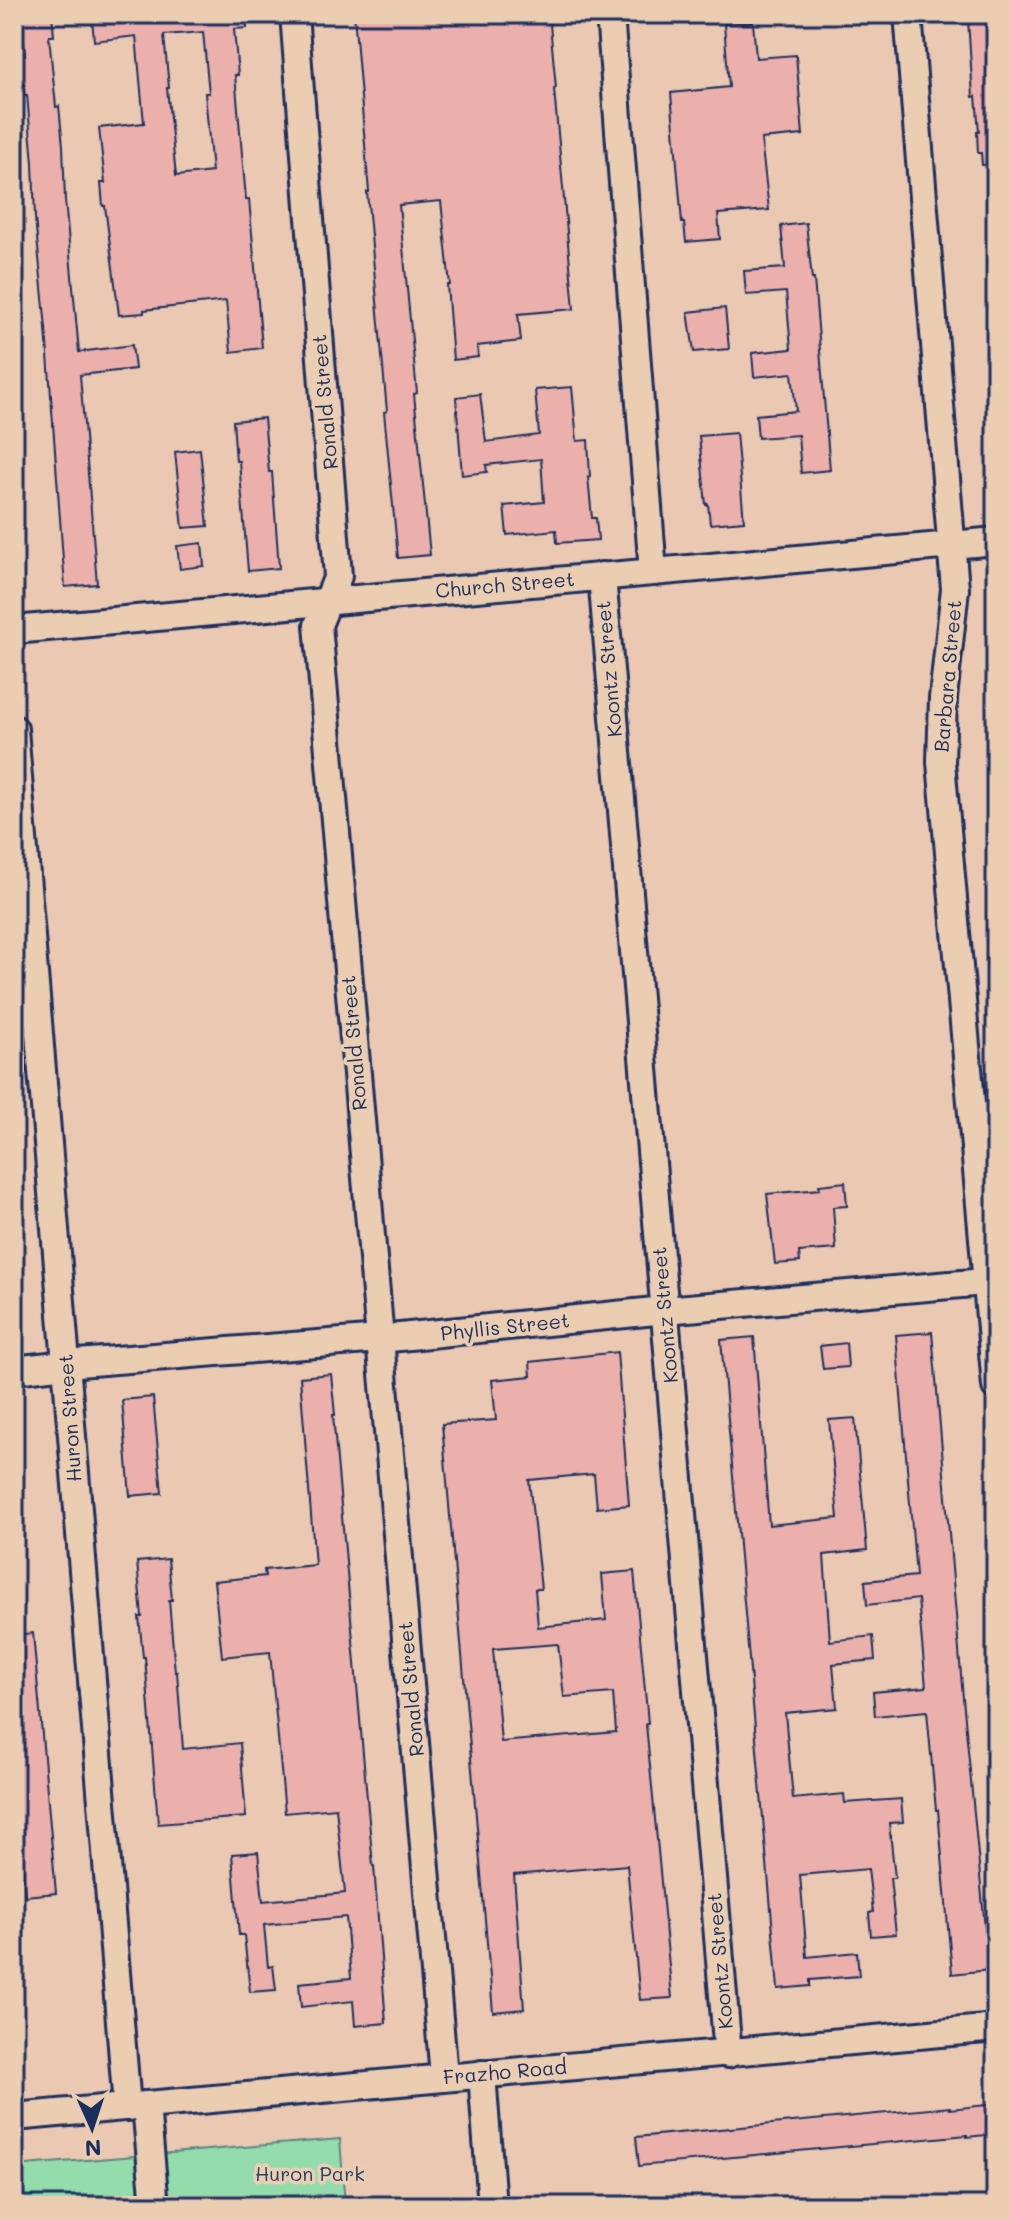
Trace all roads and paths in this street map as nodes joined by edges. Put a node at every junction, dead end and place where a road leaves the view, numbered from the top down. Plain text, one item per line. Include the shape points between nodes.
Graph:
1 (294, 14) edge
2 (610, 14) edge
3 (908, 14) edge
4 (996, 541) edge
5 (952, 545) junction
6 (653, 572) junction
7 (602, 576) junction
8 (327, 601) junction
9 (14, 630) edge
10 (14, 729) edge
11 (992, 1282) edge
12 (665, 1310) junction
13 (380, 1339) junction
14 (66, 1364) junction
15 (14, 1370) edge
16 (996, 1386) edge
17 (996, 2028) edge
18 (728, 2054) junction
19 (482, 2074) junction
20 (444, 2076) junction
21 (137, 2106) junction
22 (14, 2117) edge
23 (155, 2206) edge
24 (492, 2206) edge

1 - 8 street, Ronald Street via 338,576
2 - 6 street
3 - 5 street, Barbara Street
4 - 5 street, Church Street
5 - 6 street, Church Street
5 - 11 street, Barbara Street via 955,589 941,762
6 - 7 street, Church Street
7 - 8 street, Church Street
7 - 12 street, Koontz Street
8 - 9 street, Church Street
8 - 13 street, Ronald Street via 318,625
10 - 14 street, Huron Street
11 - 12 street, Phyllis Street
11 - 16 street, Barbara Street
12 - 13 street, Phyllis Street
12 - 18 street, Koontz Street
13 - 14 street, Phyllis Street
13 - 20 street, Ronald Street
14 - 15 street, Phyllis Street
14 - 21 street, Huron Street
17 - 18 street, Frazho Road
18 - 19 street, Frazho Road
19 - 20 street, Frazho Road
19 - 24 street
20 - 21 street, Frazho Road
21 - 22 street, Frazho Road
21 - 23 street, Huron Street

